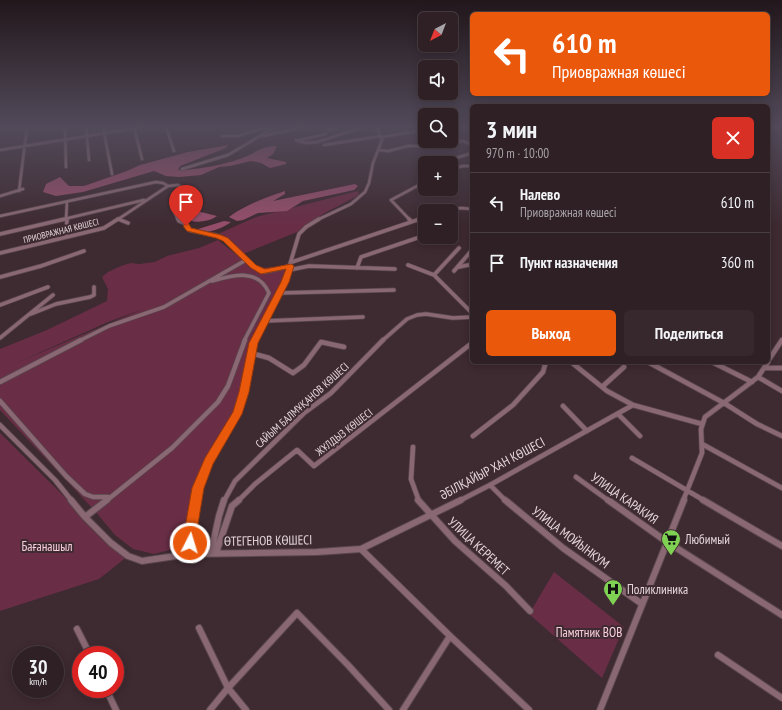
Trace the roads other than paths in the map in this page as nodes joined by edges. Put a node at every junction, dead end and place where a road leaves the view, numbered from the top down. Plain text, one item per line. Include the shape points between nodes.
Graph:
1 (24, 160) edge
2 (66, 160) edge
3 (109, 160) edge
4 (214, 160) edge
5 (374, 160) edge
6 (470, 166) edge
7 (66, 167) dead end
8 (458, 167) edge
9 (182, 169) dead end
10 (112, 174) dead end
11 (168, 186) junction
12 (418, 186) edge
13 (0, 196) edge
14 (148, 199) junction
15 (67, 202) junction
16 (458, 208) edge
17 (470, 209) edge
18 (0, 216) edge
19 (67, 218) junction
20 (118, 219) junction
21 (418, 219) edge
22 (411, 221) junction
23 (128, 223) dead end
24 (0, 234) edge
25 (66, 237) junction
26 (418, 238) edge
27 (458, 248) dead end
28 (84, 251) dead end
29 (470, 252) edge
30 (0, 253) edge
31 (246, 260) junction
32 (408, 265) dead end
33 (291, 266) junction
34 (470, 266) edge
35 (459, 267) junction
36 (357, 268) junction
37 (394, 269) dead end
38 (454, 271) dead end
39 (434, 275) junction
40 (0, 277) edge
41 (212, 281) junction
42 (48, 287) dead end
43 (94, 288) dead end
44 (394, 290) dead end
45 (279, 293) junction
46 (53, 296) dead end
47 (0, 305) edge
48 (470, 311) edge
49 (31, 314) junction
50 (363, 317) dead end
51 (470, 317) edge
52 (264, 321) junction
53 (0, 338) edge
54 (782, 340) edge
55 (470, 345) edge
56 (344, 347) dead end
57 (251, 353) junction
58 (770, 359) edge
59 (544, 364) edge
60 (573, 364) edge
61 (652, 364) edge
62 (716, 364) edge
63 (767, 364) edge
64 (624, 367) dead end
65 (764, 368) junction
66 (782, 368) edge
67 (758, 377) junction
68 (0, 382) edge
69 (752, 382) junction
70 (602, 387) junction
71 (782, 391) edge
72 (0, 402) edge
73 (724, 403) junction
74 (633, 405) junction
75 (563, 406) dead end
76 (618, 414) junction
77 (702, 424) junction
78 (0, 425) edge
79 (587, 431) junction
80 (473, 436) dead end
81 (640, 436) dead end
82 (782, 436) edge
83 (702, 444) junction
84 (413, 447) dead end
85 (632, 458) dead end
86 (576, 477) dead end
87 (490, 485) junction
88 (782, 488) edge
89 (688, 491) junction
90 (108, 497) junction
91 (431, 514) junction
92 (85, 517) junction
93 (667, 542) junction
94 (782, 546) edge
95 (361, 549) junction
96 (214, 553) junction
97 (189, 554) junction
98 (642, 604) junction
99 (530, 611) dead end
100 (782, 615) edge
101 (199, 628) dead end
102 (77, 629) dead end
103 (450, 636) junction
104 (86, 646) edge
105 (718, 655) dead end
106 (228, 688) junction
107 (110, 698) edge
108 (782, 698) edge
109 (116, 710) edge
110 (210, 710) edge
111 (246, 710) edge
112 (389, 710) edge
113 (403, 710) edge
114 (529, 710) edge
115 (600, 710) edge

1 - 13 street via 21,190
2 - 7 street
3 - 10 street
4 - 9 street
5 - 33 street via 365,192 302,231 296,240
6 - 8 street
11 - 14 street, ПРИОВРАЖНАЯ КӨШЕСІ
11 - 15 street via 156,182
11 - 31 street via 178,185 186,190 173,209 189,230 219,236
12 - 22 street via 391,201
14 - 19 street
14 - 20 street, ПРИОВРАЖНАЯ КӨШЕСІ
15 - 18 street
15 - 19 street
16 - 17 street
19 - 24 street
19 - 25 street
20 - 23 street
20 - 25 street, ПРИОВРАЖНАЯ КӨШЕСІ via 104,228
21 - 22 street
22 - 33 street
25 - 30 street, ПРИОВРАЖНАЯ КӨШЕСІ
26 - 36 street via 361,257
27 - 39 street
28 - 40 street
29 - 35 street
31 - 33 street via 264,272
31 - 41 street
32 - 39 street
33 - 36 street
33 - 45 street
34 - 35 street
35 - 38 street
36 - 37 street
39 - 48 street
41 - 68 street via 164,307 109,326
41 - 90 street via 240,274 250,275 263,282 269,293 241,348 228,386 218,402 172,448
42 - 47 street
43 - 49 street via 94,295 76,302 51,305
44 - 45 street
45 - 52 street
46 - 49 street
49 - 53 street
50 - 52 street
51 - 96 street, САЙЫМ БАЛМҰҚАНОВ КӨШЕСІ via 417,315 407,319 388,335 331,393 304,413 235,481 223,504
52 - 57 street
54 - 58 street
55 - 96 street, ЖҰЛДЫЗ КӨШЕСІ via 314,466 297,450 255,484 232,506
56 - 57 street via 321,342 301,369 293,373 269,358
57 - 97 street via 237,414 208,461 198,488
59 - 80 street via 543,372 513,406
60 - 70 street
61 - 73 street
62 - 69 street
63 - 65 street
64 - 70 street
65 - 66 street
65 - 67 street
67 - 69 street
67 - 71 street
69 - 73 street
70 - 74 street
72 - 90 street via 85,494
73 - 77 street via 705,417
73 - 82 street
74 - 76 street, ӘБІЛҚАЙЫР ХАН КӨШЕСІ
74 - 77 street
75 - 79 street
76 - 79 street, ӘБІЛҚАЙЫР ХАН КӨШЕСІ
76 - 81 street
77 - 83 street
78 - 92 street, ӨТЕГЕНОВ КӨШЕСІ via 54,480
79 - 87 street, ӘБІЛҚАЙЫР ХАН КӨШЕСІ
83 - 88 street
83 - 89 street via 702,453
84 - 91 street, УЛИЦА КЕРЕМЕТ via 411,479 419,502
85 - 89 street
86 - 93 street, УЛИЦА КАРАКИЯ
87 - 91 street, ӘБІЛҚАЙЫР ХАН КӨШЕСІ
87 - 98 street, УЛИЦА МОЙЫНКУМ via 513,508 563,548
89 - 93 street
89 - 94 street
90 - 92 street
91 - 95 street, ӘБІЛҚАЙЫР ХАН КӨШЕСІ
91 - 99 street, УЛИЦА КЕРЕМЕТ via 455,541
92 - 97 street, ӨТЕГЕНОВ КӨШЕСІ via 111,543 128,556 142,561
93 - 98 street
93 - 100 street, УЛИЦА КАРАКИЯ
95 - 96 street, ӨТЕГЕНОВ КӨШЕСІ
95 - 103 street
96 - 97 street, ӨТЕГЕНОВ КӨШЕСІ
98 - 115 street
101 - 106 street
102 - 104 street
103 - 113 street
103 - 114 street
105 - 108 street
106 - 110 street
106 - 111 street
106 - 112 street via 297,613
107 - 109 street

